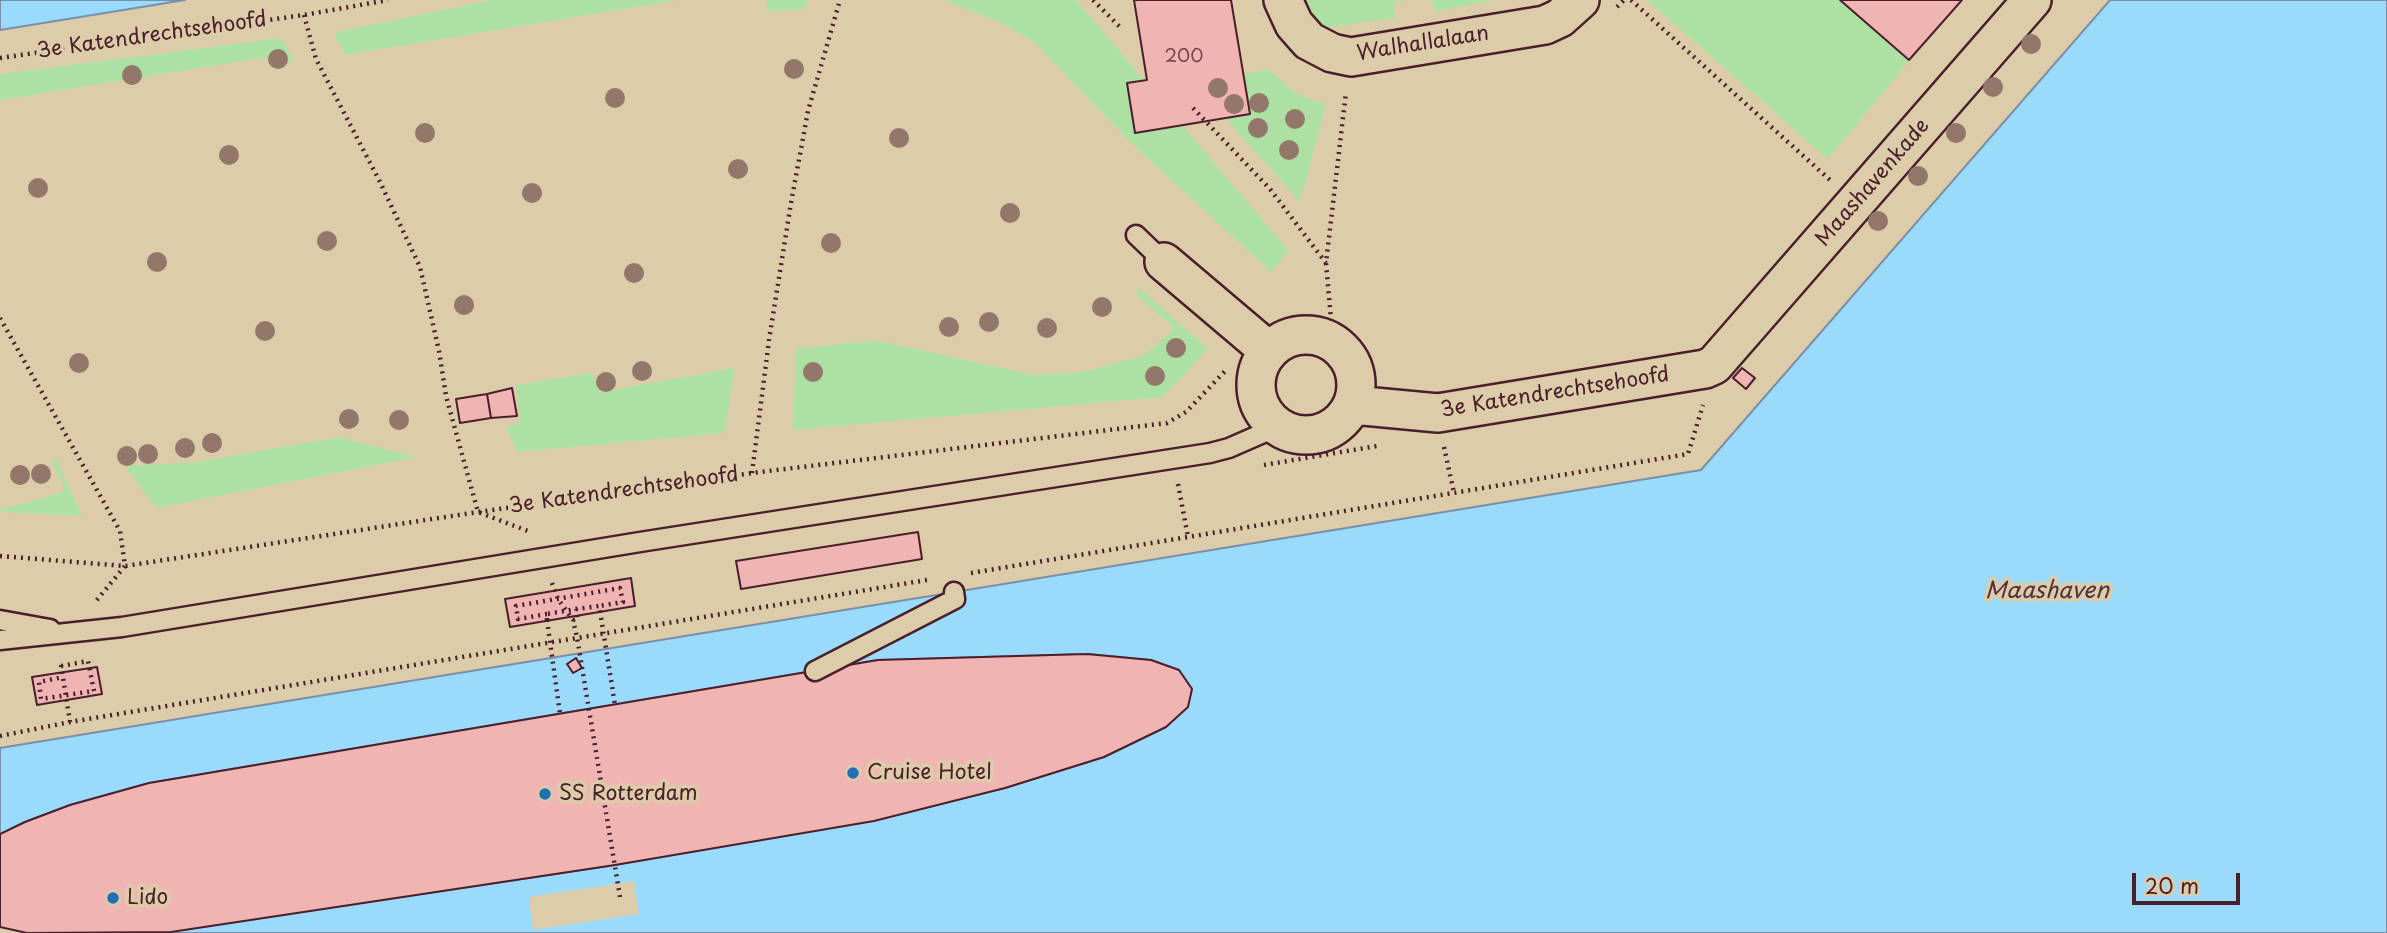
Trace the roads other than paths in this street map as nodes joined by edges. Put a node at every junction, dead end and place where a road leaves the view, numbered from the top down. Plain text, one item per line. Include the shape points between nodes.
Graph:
1 (1283, 0) edge
2 (1580, 0) edge
3 (2032, 0) edge
4 (1136, 235) dead end
5 (1164, 262) joint
6 (1269, 351) junction
7 (1714, 365) joint
8 (1353, 405) junction
9 (1277, 427) junction
10 (954, 592) dead end
11 (0, 620) edge
12 (71, 632) junction
13 (0, 640) edge
14 (815, 671) dead end

1 - 2 street, Walhallalaan via 1294,24 1309,41 1351,57 1545,25
3 - 7 street, Maashavenkade
4 - 5 lane
5 - 6 street
6 - 8 street via 1300,335 1317,335 1333,342 1355,370
6 - 9 street via 1255,382 1257,399
7 - 8 street, 3e Katendrechtsehoofd via 1438,413
8 - 9 street via 1334,428 1320,434 1290,434
9 - 12 lane via 1210,453
10 - 14 lane via 955,599
11 - 12 lane
12 - 13 lane

